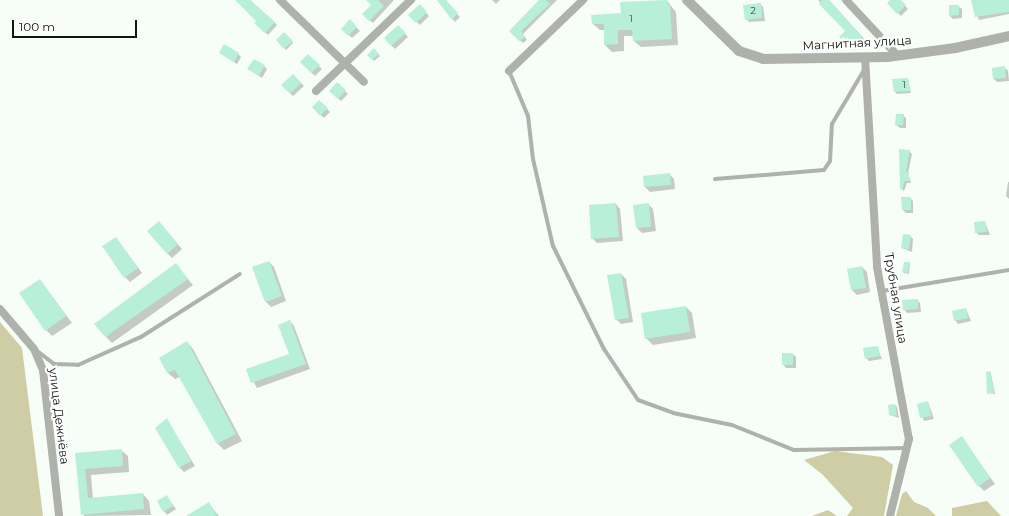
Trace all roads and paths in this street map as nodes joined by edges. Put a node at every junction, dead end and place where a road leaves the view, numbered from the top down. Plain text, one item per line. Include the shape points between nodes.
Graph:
1 (280, 0) edge
2 (411, 0) edge
3 (583, 0) edge
4 (687, 0) edge
5 (846, 0) edge
6 (1009, 36) edge
7 (898, 56) junction
8 (865, 57) junction
9 (345, 63) junction
10 (866, 68) junction
11 (509, 71) joint
12 (364, 82) dead end
13 (316, 91) dead end
14 (715, 179) dead end
15 (1009, 270) edge
16 (240, 274) dead end
17 (882, 291) junction
18 (0, 309) edge
19 (34, 349) junction
20 (907, 448) junction
21 (59, 516) edge
22 (890, 516) edge

1 - 9 street
2 - 9 street
3 - 11 street
4 - 8 street, Магнитная улица via 732,45 749,56 764,59
5 - 7 street
6 - 7 street, Магнитная улица via 955,48
7 - 8 street, Магнитная улица
8 - 10 street, Трубная улица
9 - 12 street
9 - 13 street
10 - 14 lane via 832,124 830,161 827,168 820,171
10 - 17 street, Трубная улица via 877,267
11 - 20 lane via 528,116 533,159 553,246 604,349 638,400 673,413 732,425 794,450
15 - 17 lane
16 - 19 lane via 141,337 78,365 54,364
17 - 20 street, Трубная улица via 909,439
18 - 19 street, улица Дежнёва
19 - 21 street, улица Дежнёва via 43,370
20 - 22 street, Трубная улица

